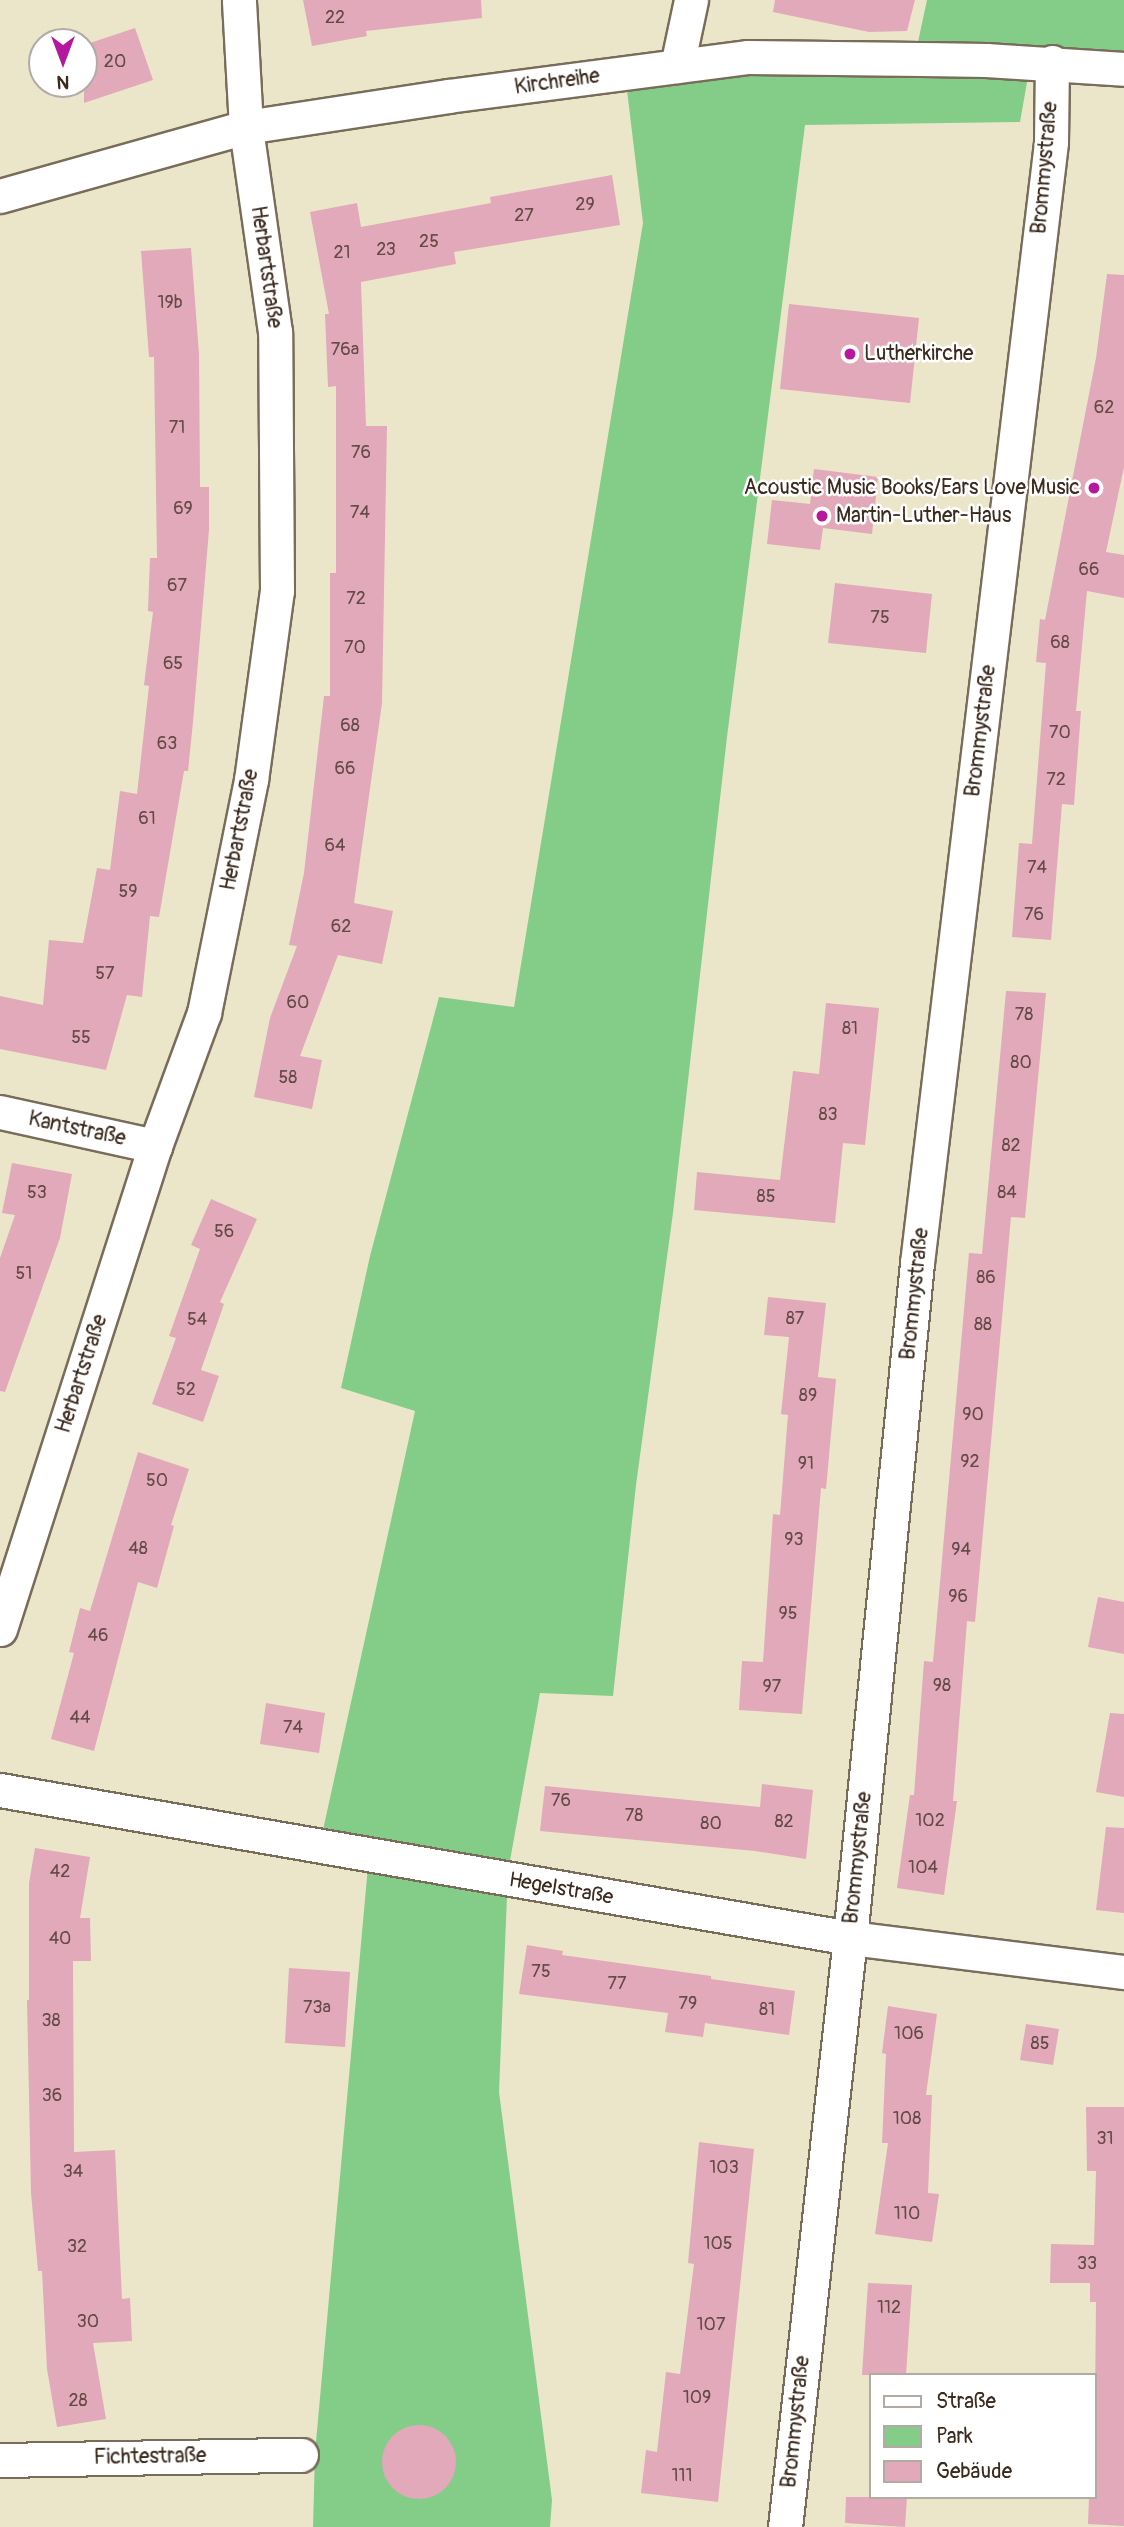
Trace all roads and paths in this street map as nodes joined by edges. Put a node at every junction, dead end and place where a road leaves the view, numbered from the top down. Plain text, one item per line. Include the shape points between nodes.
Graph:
1 (239, 0) edge
2 (691, 0) edge
3 (1052, 62) junction
4 (677, 66) junction
5 (1124, 69) edge
6 (246, 127) junction
7 (0, 196) edge
8 (0, 1112) edge
9 (155, 1146) junction
10 (0, 1629) edge
11 (0, 1790) edge
12 (850, 1938) junction
13 (1124, 1972) edge
14 (301, 2455) dead end
15 (0, 2460) edge
16 (785, 2527) edge

1 - 6 street, Herbartstraße
2 - 4 street
3 - 4 street, Kirchreihe via 748,57
3 - 5 street, Kirchreihe
3 - 12 street, Brommystraße via 1051,142 917,1263
4 - 6 street, Kirchreihe
6 - 7 street, Kirchreihe
6 - 9 street, Herbartstraße via 275,332 277,591 251,780 204,1013
8 - 9 street, Kantstraße
9 - 10 street, Herbartstraße
11 - 12 street, Hegelstraße
12 - 13 street, Hegelstraße
12 - 16 street, Brommystraße
14 - 15 street, Fichtestraße

